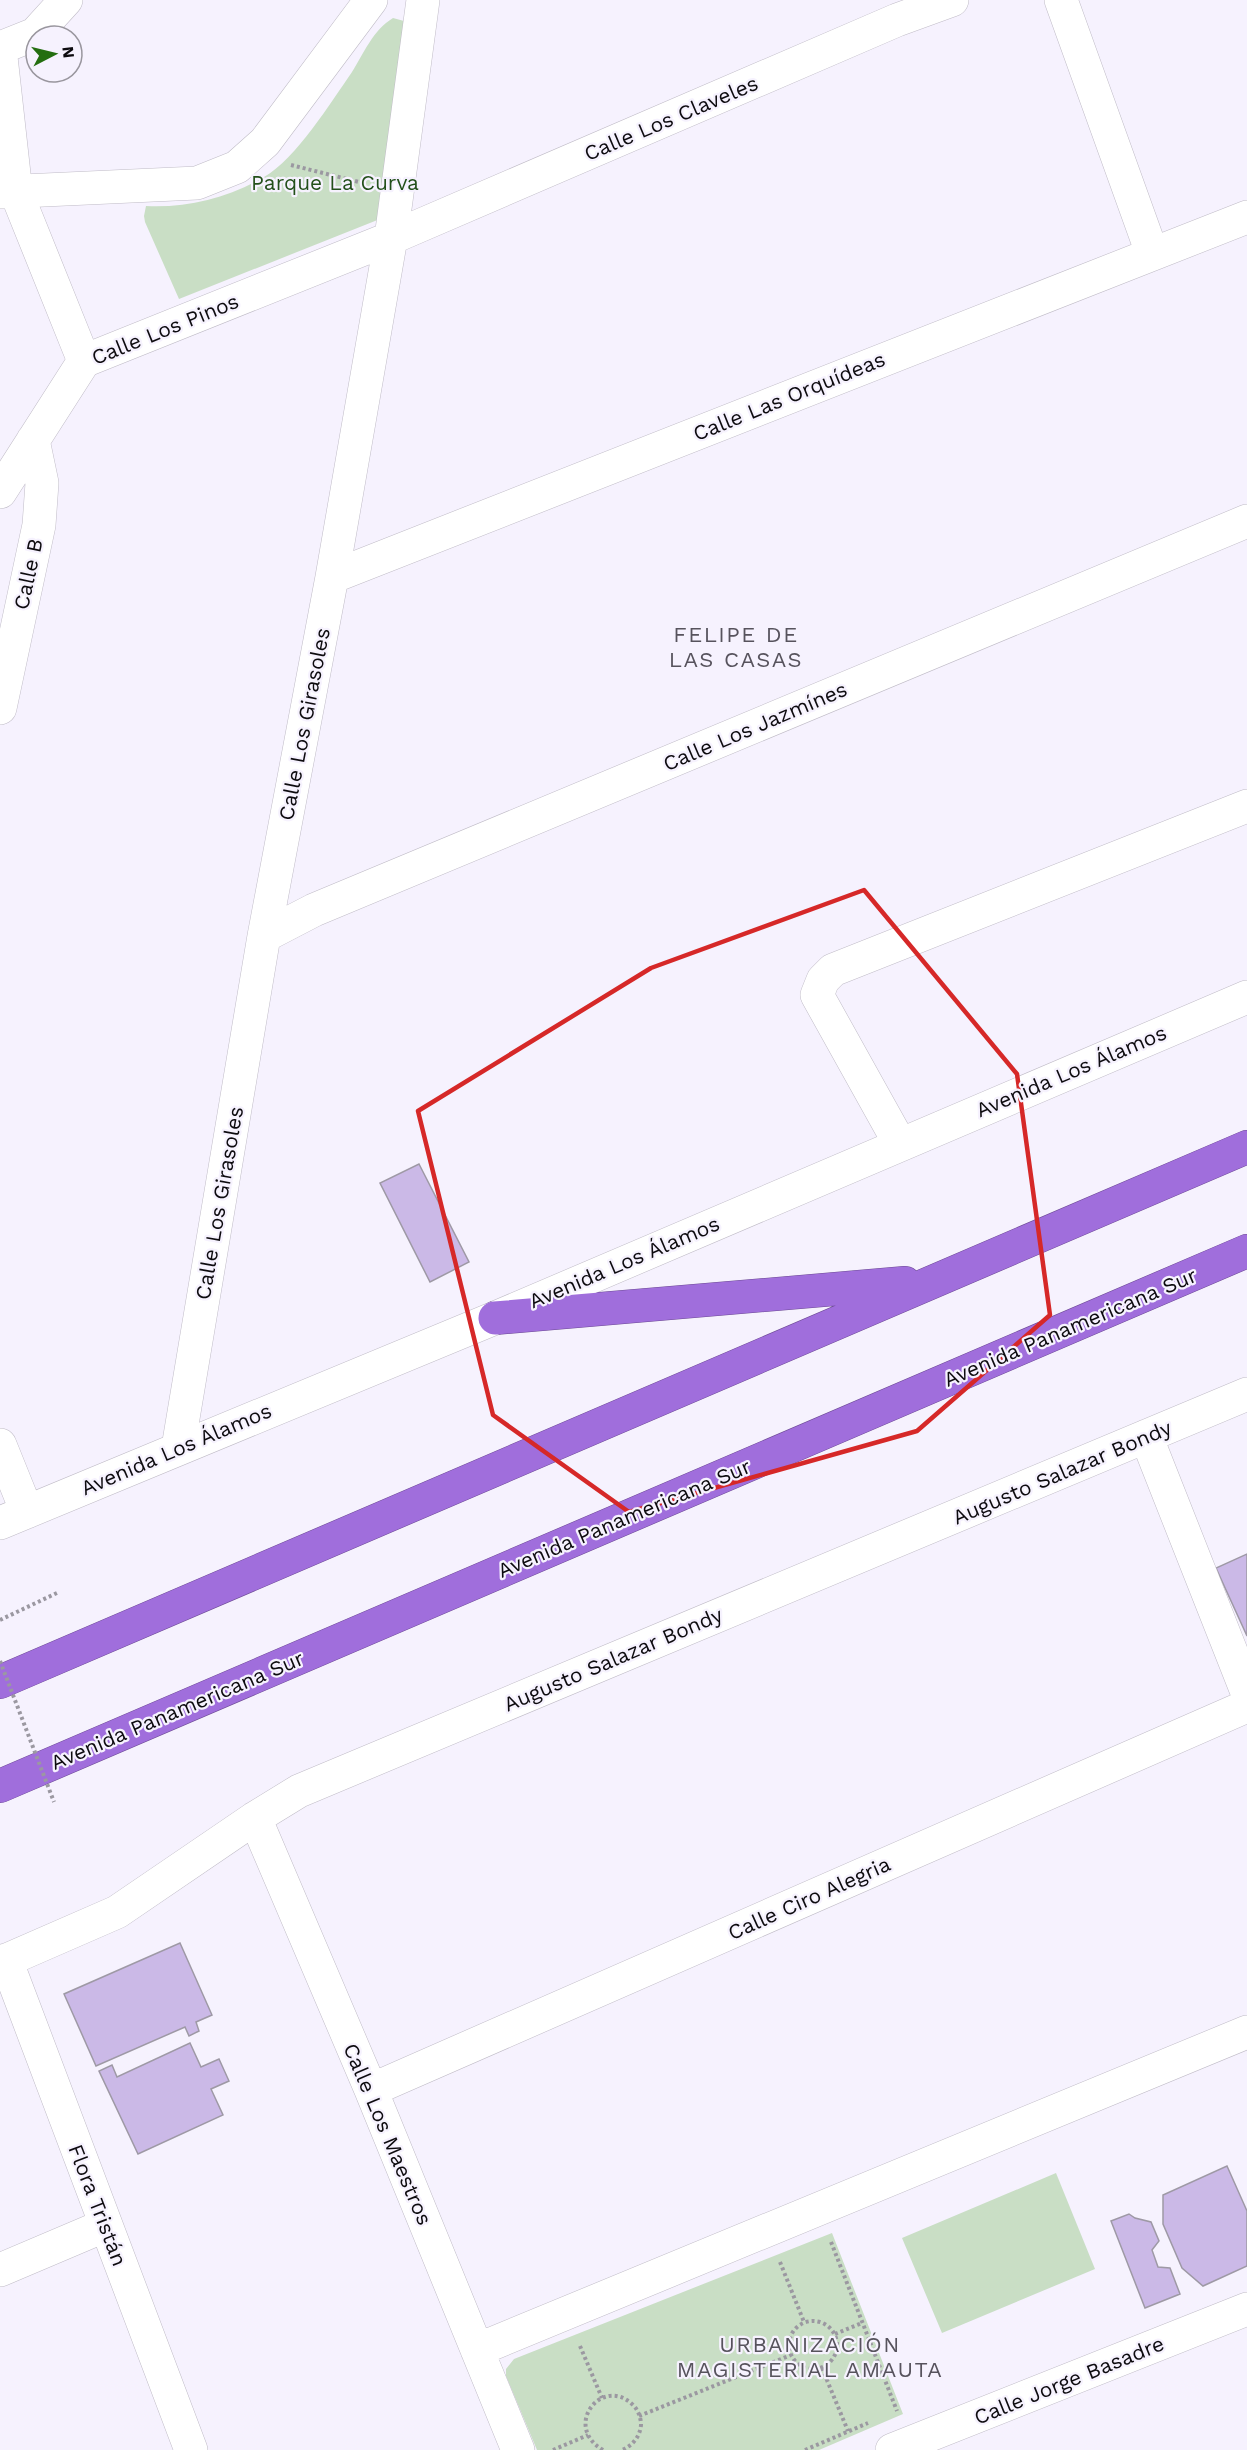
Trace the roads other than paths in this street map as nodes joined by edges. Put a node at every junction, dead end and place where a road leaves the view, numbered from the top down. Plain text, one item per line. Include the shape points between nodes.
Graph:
1 (66, 0) edge
2 (952, 0) edge
3 (1061, 0) edge
4 (378, 1) edge
5 (896, 10) edge
6 (422, 14) edge
7 (0, 48) edge
8 (8, 192) edge
9 (1247, 217) edge
10 (391, 238) junction
11 (1152, 253) junction
12 (84, 361) junction
13 (33, 440) junction
14 (0, 492) edge
15 (1247, 521) edge
16 (332, 577) junction
17 (0, 708) edge
18 (1247, 806) edge
19 (264, 936) junction
20 (1247, 997) edge
21 (900, 1144) junction
22 (1247, 1147) edge
23 (1247, 1251) edge
24 (934, 1280) junction
25 (495, 1318) junction
26 (1247, 1394) edge
27 (1146, 1436) junction
28 (0, 1445) edge
29 (178, 1448) junction
30 (14, 1517) edge
31 (0, 1683) edge
32 (1247, 1692) edge
33 (1247, 1706) edge
34 (0, 1786) edge
35 (255, 1818) junction
36 (3, 1962) edge
37 (1247, 2032) edge
38 (370, 2090) junction
39 (106, 2225) junction
40 (0, 2270) edge
41 (1247, 2309) edge
42 (477, 2350) junction
43 (191, 2450) edge
44 (518, 2450) edge
45 (892, 2450) edge

1 - 7 street via 35,34
2 - 5 street, Calle Los Claveles
3 - 11 street
4 - 6 street via 410,8 417,17
4 - 8 street via 265,142 237,167 197,183
5 - 10 street, Calle Los Claveles
6 - 10 street, Calle Los Girasoles
7 - 8 street
8 - 12 street
9 - 11 street, Calle Las Orquídeas
10 - 12 street, Calle Los Pinos
10 - 16 street, Calle Los Girasoles
11 - 16 street, Calle Las Orquídeas
12 - 13 street, Calle Los Pinos
13 - 14 street, Calle Los Pinos
13 - 17 street, Calle B via 42,483 39,525
15 - 19 street, Calle Los Jazmínes via 314,910
16 - 19 street, Calle Los Girasoles
18 - 21 street via 833,970 823,980 817,995
19 - 29 street, Calle Los Girasoles
20 - 21 street, Avenida Los Álamos
21 - 25 street, Avenida Los Álamos
22 - 24 highway
23 - 34 highway, Avenida Panamericana Sur
24 - 25 highway
24 - 31 highway
25 - 29 street, Avenida Los Álamos
26 - 27 street, Augusto Salazar Bondy
27 - 32 street
27 - 35 street, Augusto Salazar Bondy via 299,1791
28 - 30 street
29 - 30 street, Avenida Los Álamos
33 - 38 street, Calle Ciro Alegria
35 - 36 street, Augusto Salazar Bondy via 117,1912
35 - 38 street, Calle Los Maestros
36 - 39 street, Flora Tristán
37 - 42 street
38 - 42 street, Calle Los Maestros
39 - 40 street
39 - 43 street, Flora Tristán
41 - 45 street, Calle Jorge Basadre
42 - 44 street, Calle Los Maestros

